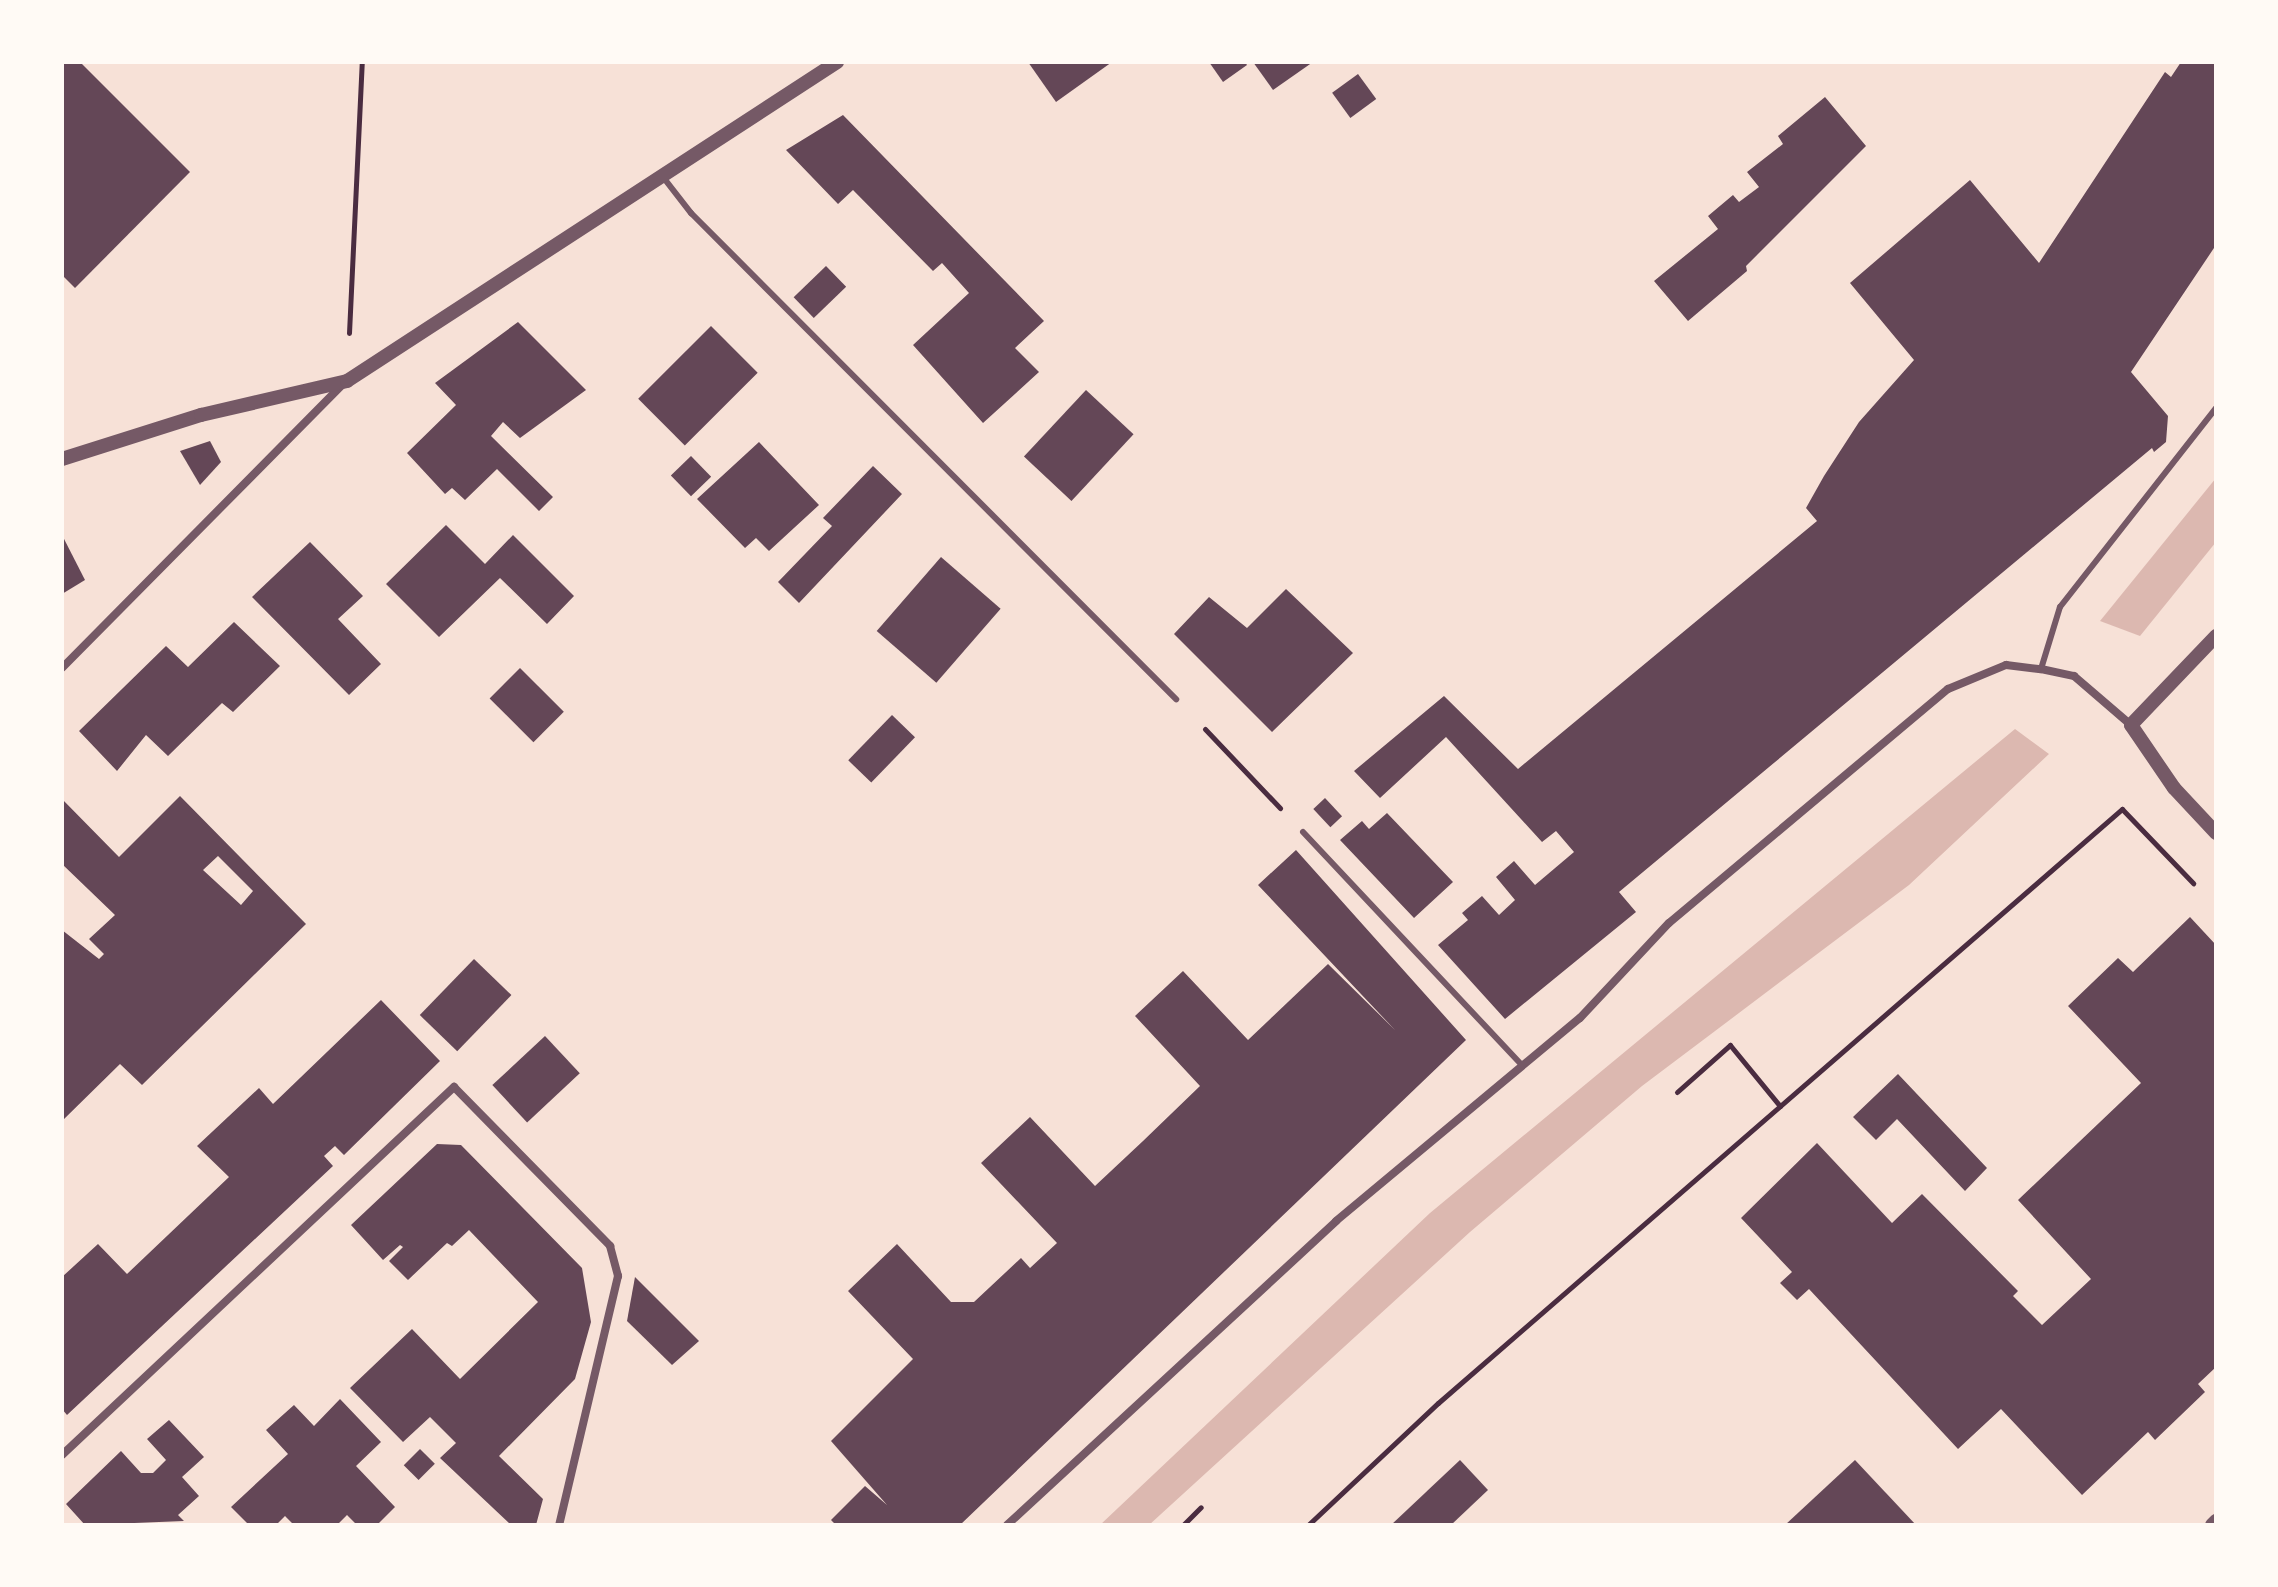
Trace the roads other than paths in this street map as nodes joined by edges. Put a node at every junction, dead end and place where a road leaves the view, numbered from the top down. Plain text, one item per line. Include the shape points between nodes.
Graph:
1 (837, 62) edge
2 (661, 174) junction
3 (347, 381) junction
4 (2216, 408) edge
5 (62, 459) edge
6 (2216, 636) edge
7 (62, 668) edge
8 (2041, 669) junction
9 (1176, 699) dead end
10 (2131, 725) junction
11 (1303, 832) road end
12 (2216, 833) edge
13 (1522, 1065) junction
14 (62, 1455) edge
15 (559, 1525) edge
16 (1007, 1525) edge

1 - 2 street
2 - 3 street
2 - 9 lane via 691,213
3 - 5 street via 201,415
3 - 7 street
4 - 8 lane via 2060,607
6 - 10 street
8 - 10 street via 2074,676
8 - 13 street via 2006,665 1948,689 1669,923 1580,1018
10 - 12 street via 2174,788
11 - 13 lane
13 - 16 street via 1336,1221
14 - 15 street via 454,1087 610,1246 618,1276

